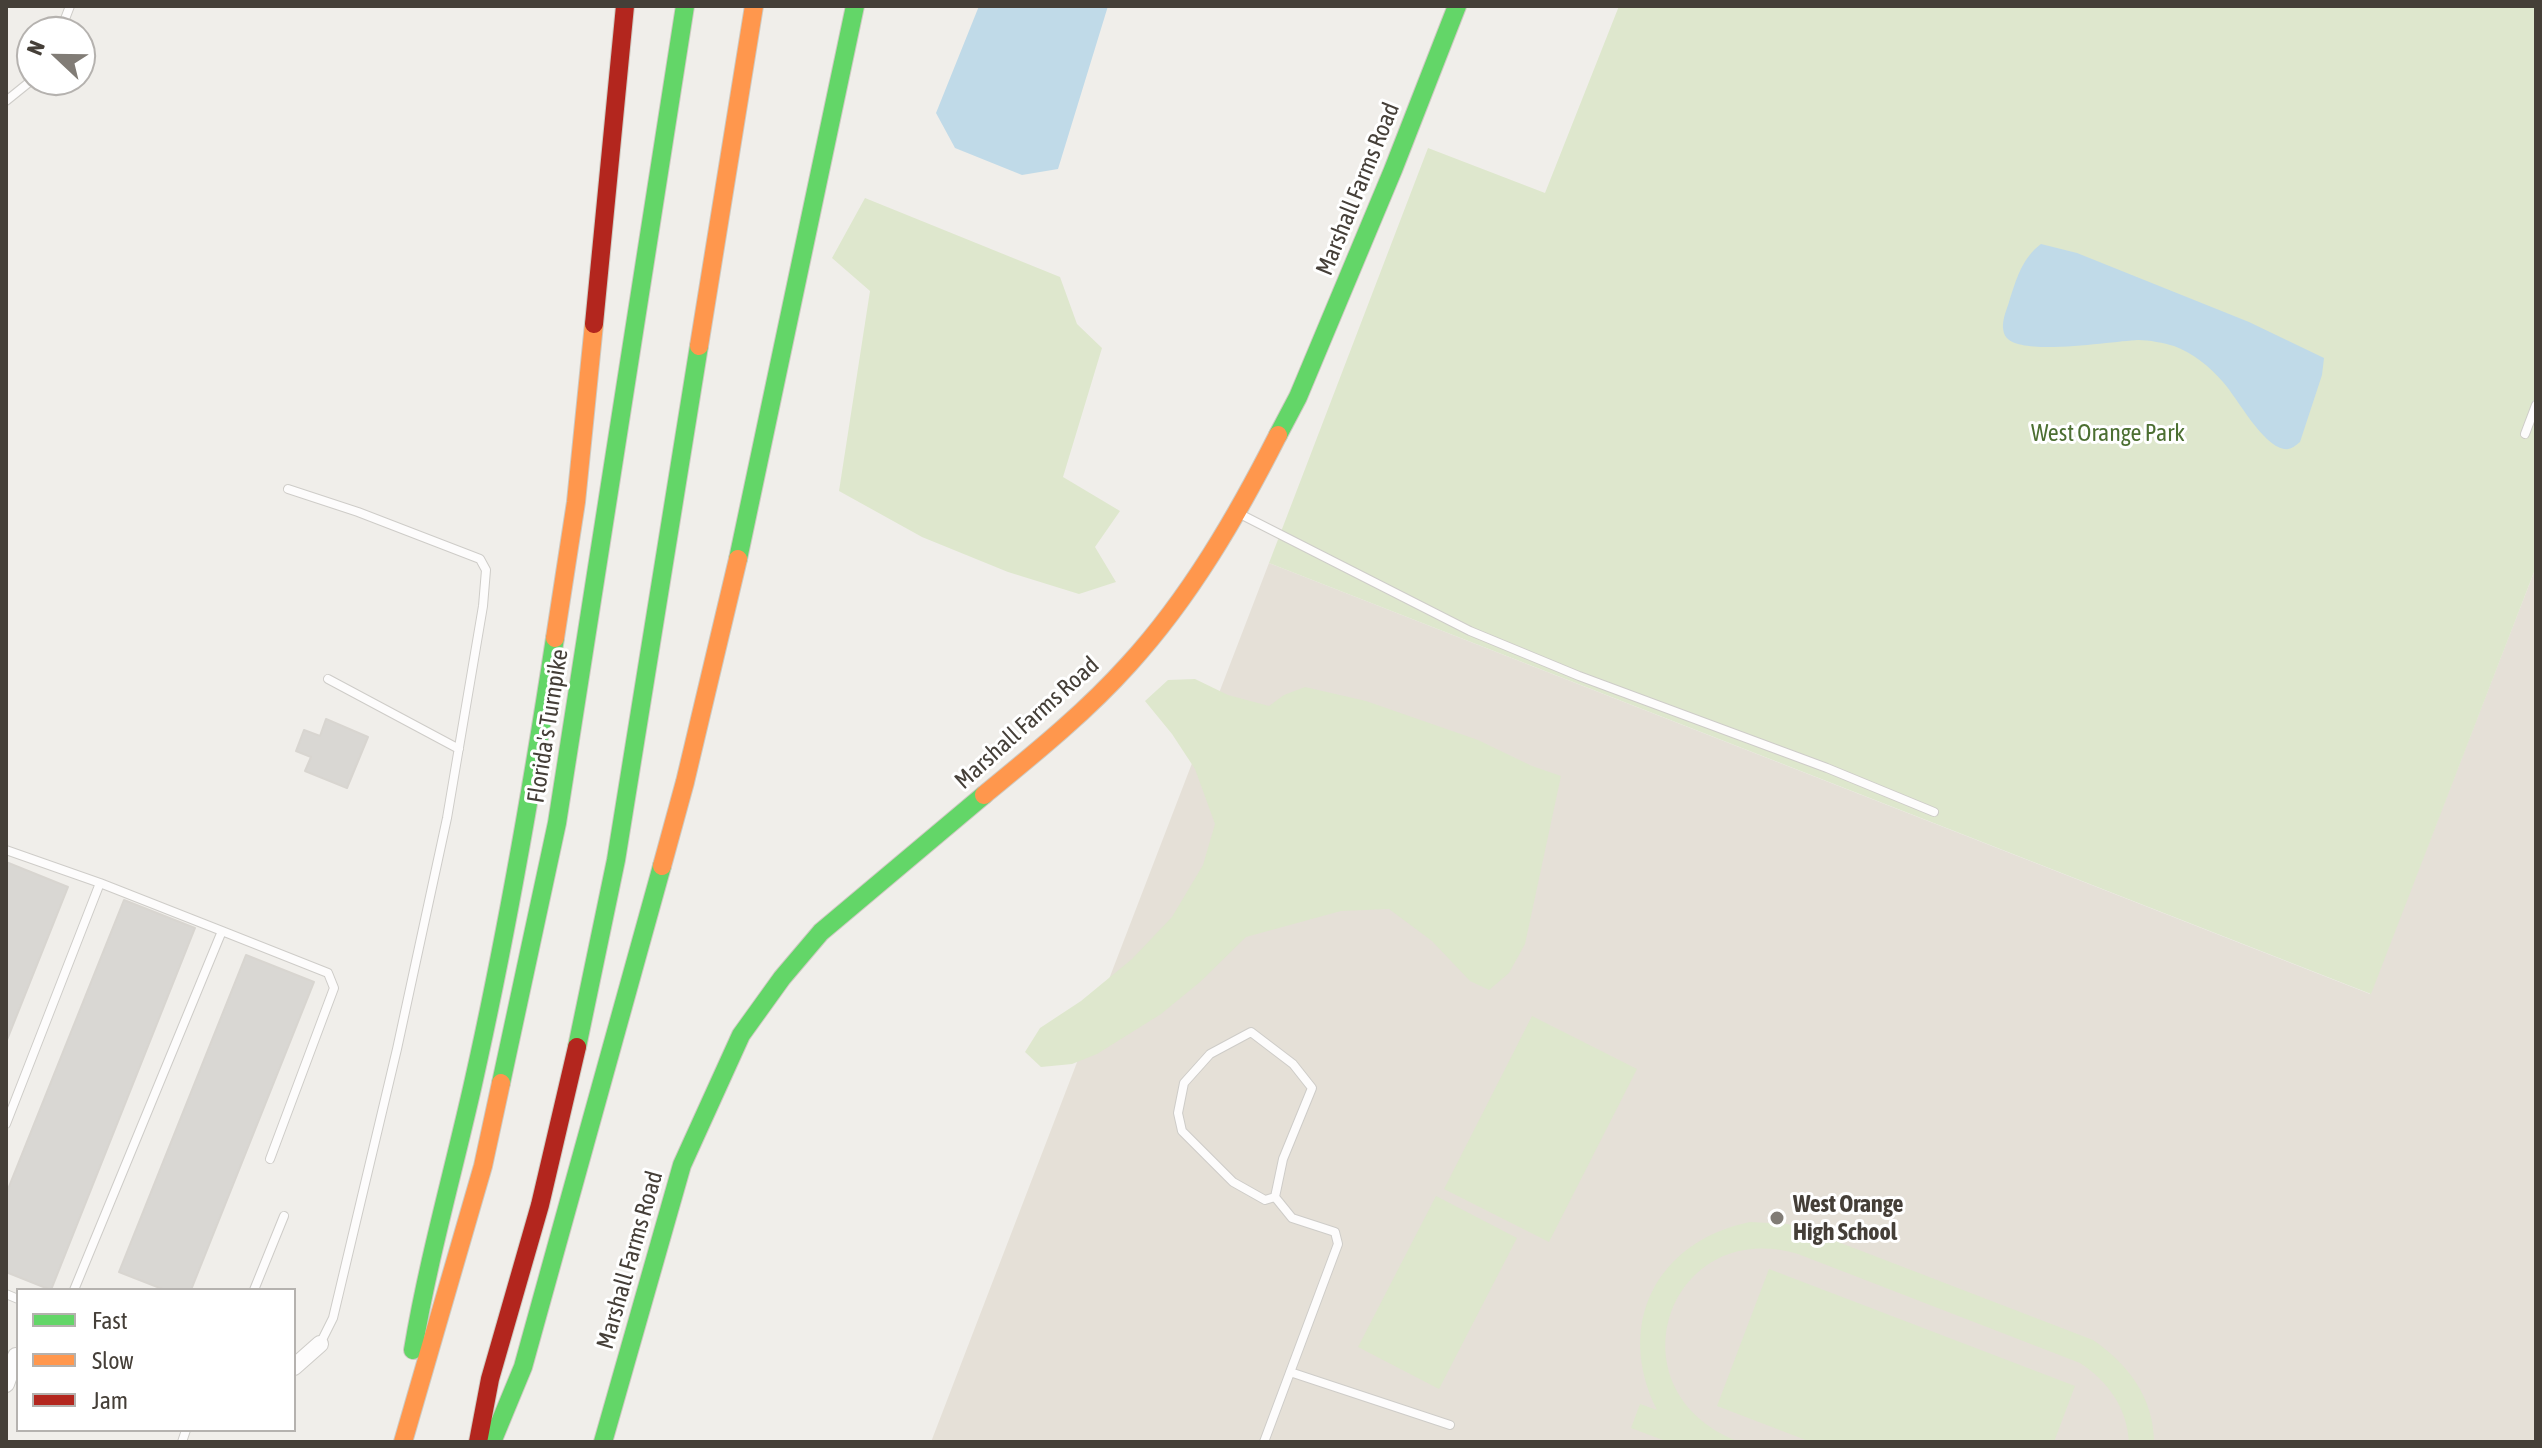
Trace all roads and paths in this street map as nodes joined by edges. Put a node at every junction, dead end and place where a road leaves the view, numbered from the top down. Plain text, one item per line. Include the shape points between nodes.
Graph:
1 (625, 6) edge
2 (685, 6) edge
3 (754, 6) edge
4 (855, 6) edge
5 (868, 6) edge
6 (1457, 6) edge
7 (808, 225) junction
8 (2536, 405) edge
9 (2525, 434) dead end
10 (288, 489) dead end
11 (1238, 513) junction
12 (328, 679) dead end
13 (459, 749) junction
14 (1934, 812) dead end
15 (6, 850) edge
16 (100, 883) junction
17 (222, 931) junction
18 (6, 1124) edge
19 (270, 1159) dead end
20 (1275, 1197) junction
21 (284, 1216) dead end
22 (75, 1288) edge
23 (255, 1288) edge
24 (320, 1344) joint
25 (15, 1355) edge
26 (296, 1365) edge
27 (1290, 1372) junction
28 (6, 1384) edge
29 (1450, 1425) dead end
30 (396, 1442) edge
31 (403, 1442) edge
32 (478, 1442) edge
33 (492, 1442) edge
34 (603, 1442) edge
35 (1264, 1442) edge

1 - 30 main road via 576,502 528,813 473,1084 421,1303
2 - 31 main road, Florida's Turnpike via 557,823 483,1166
3 - 32 main road via 616,860 540,1205 490,1379
4 - 7 main road
5 - 7 main road
6 - 11 main road, Marshall Farms Road via 1298,397
7 - 33 main road via 751,506 685,782 523,1367
8 - 9 lane
10 - 13 lane via 480,559 486,570 483,606
11 - 14 lane via 1470,631
11 - 34 main road, Marshall Farms Road via 1171,613 1129,664 1067,726 821,932 741,1035 682,1165
12 - 13 lane
13 - 24 lane via 397,1049 333,1318
15 - 16 lane
16 - 17 lane
16 - 18 lane
17 - 19 lane via 328,973 334,988
17 - 22 lane
20 - 20 lane via 1283,1159 1312,1088 1293,1064 1251,1032 1210,1054 1184,1083 1178,1113 1182,1131 1233,1182 1265,1200
20 - 27 lane via 1292,1218 1335,1232 1338,1244
21 - 23 lane
24 - 26 street
25 - 28 street
27 - 29 lane
27 - 35 lane

